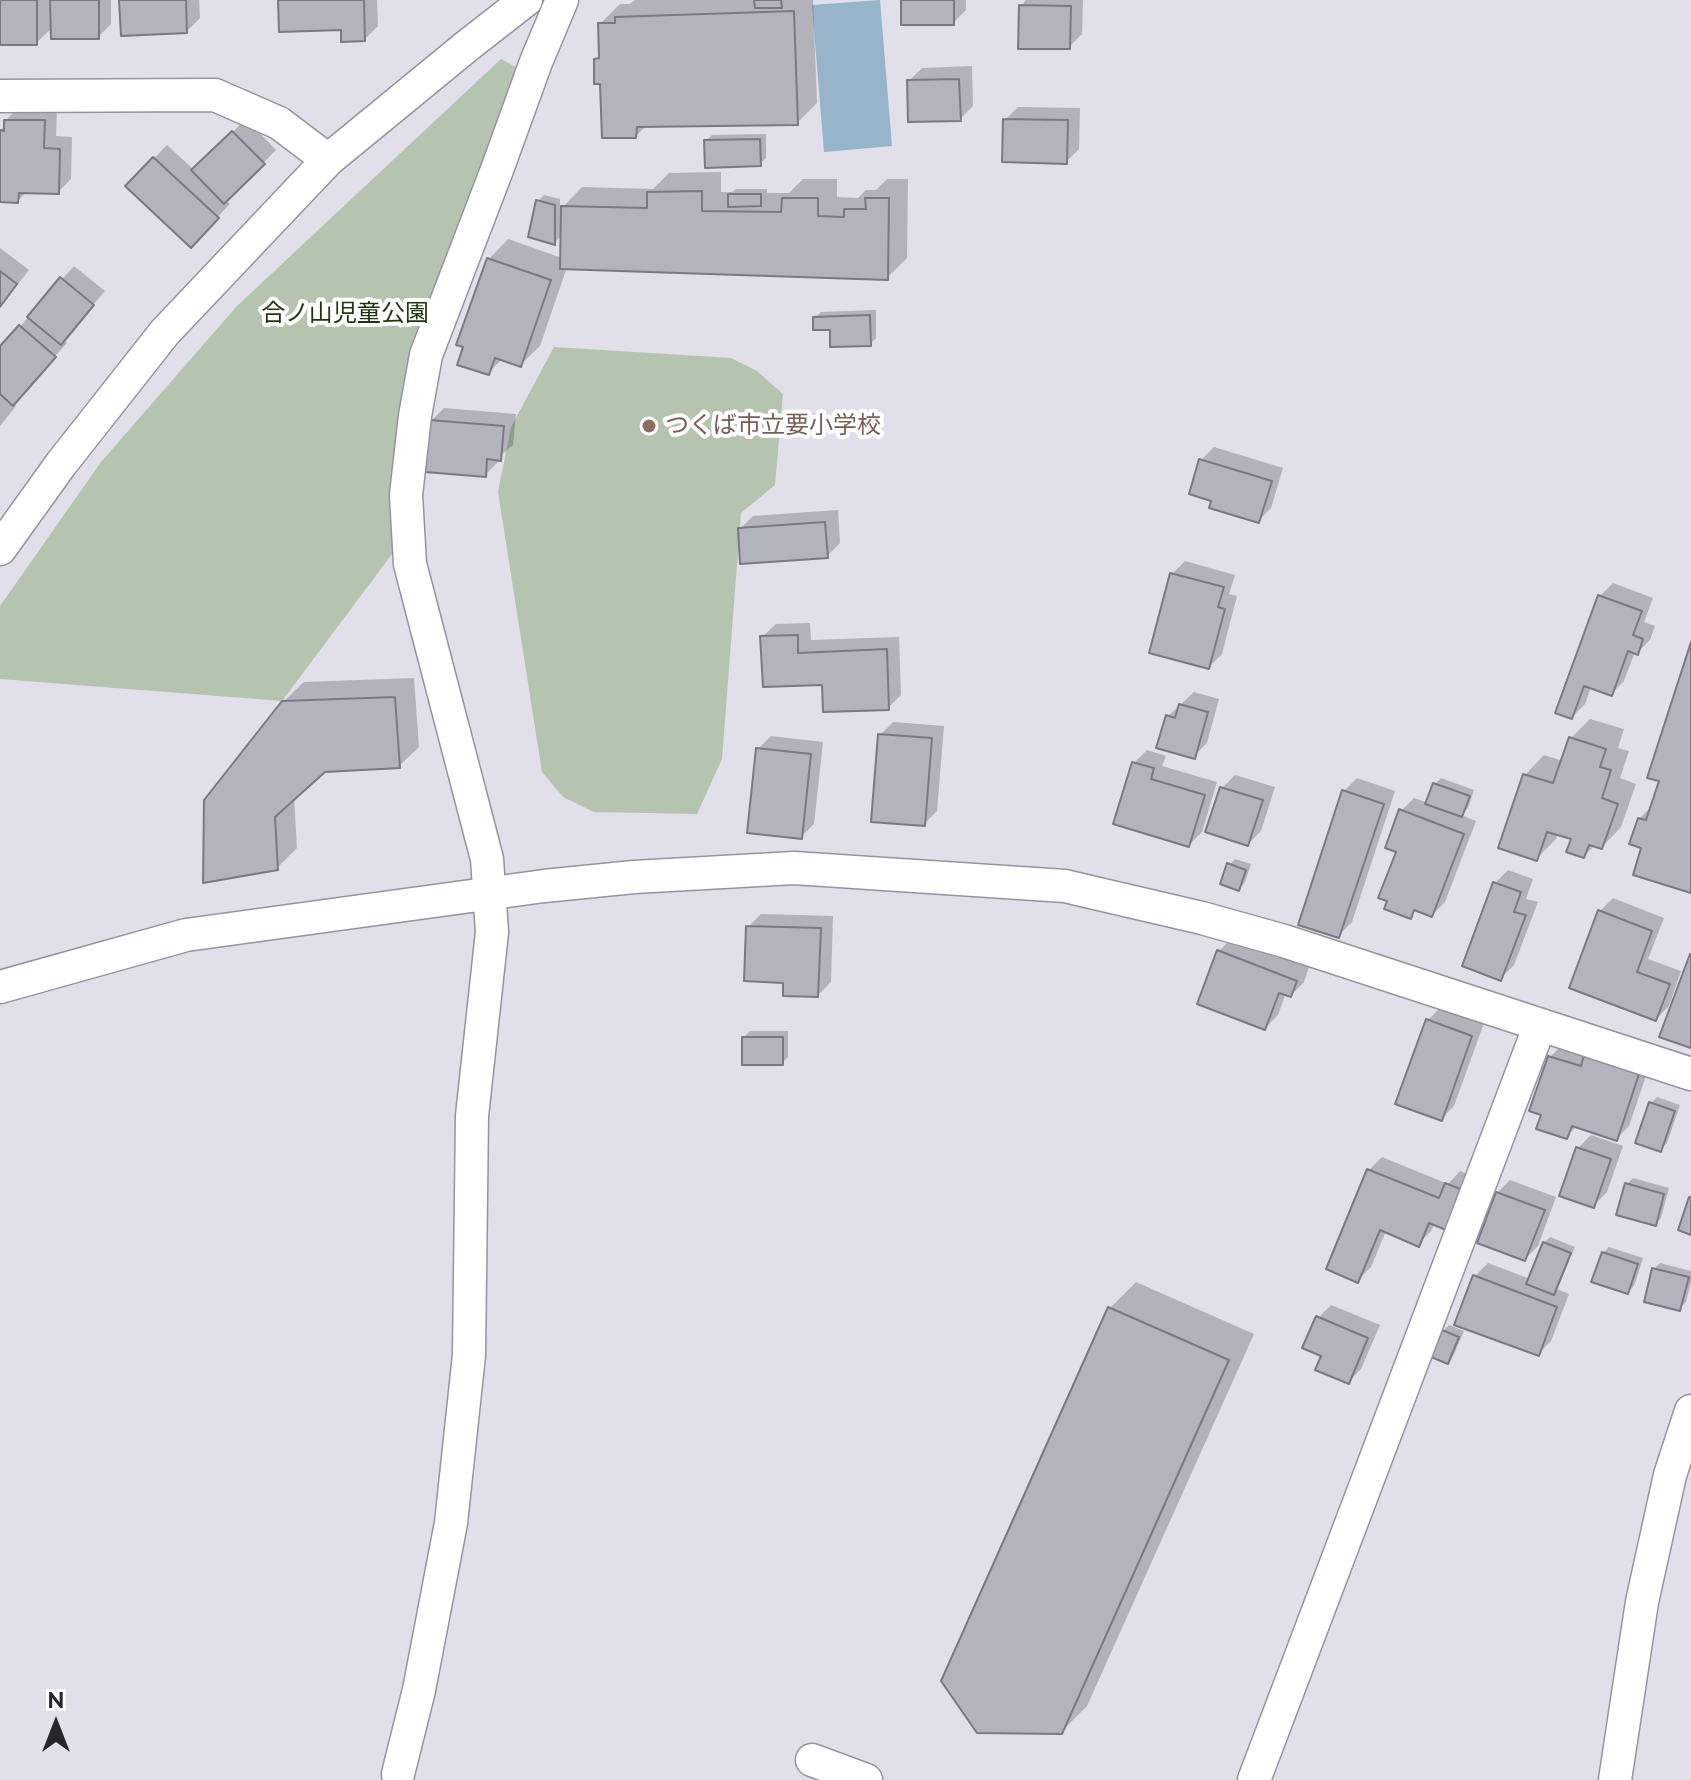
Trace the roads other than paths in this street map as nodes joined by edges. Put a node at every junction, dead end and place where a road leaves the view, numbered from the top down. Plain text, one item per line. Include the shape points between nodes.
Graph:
1 (526, 0) edge
2 (562, 0) edge
3 (0, 96) edge
4 (328, 160) junction
5 (5, 532) edge
6 (490, 893) junction
7 (0, 987) edge
8 (1540, 1025) junction
9 (1691, 1074) edge
10 (1691, 1411) edge
11 (812, 1760) dead end
12 (398, 1774) dead end
13 (866, 1780) edge
14 (1254, 1780) edge
15 (1615, 1780) edge

1 - 4 street
2 - 6 street via 426,355 406,495 410,564 487,859
3 - 4 street via 215,95 279,123
4 - 5 street via 165,332
6 - 7 street via 186,935
6 - 8 street via 634,877 794,868 1065,886 1284,941
6 - 12 street via 492,932 472,1116 469,1355 451,1523
8 - 9 street
8 - 14 street
10 - 15 street via 1670,1475 1642,1602
11 - 13 street

